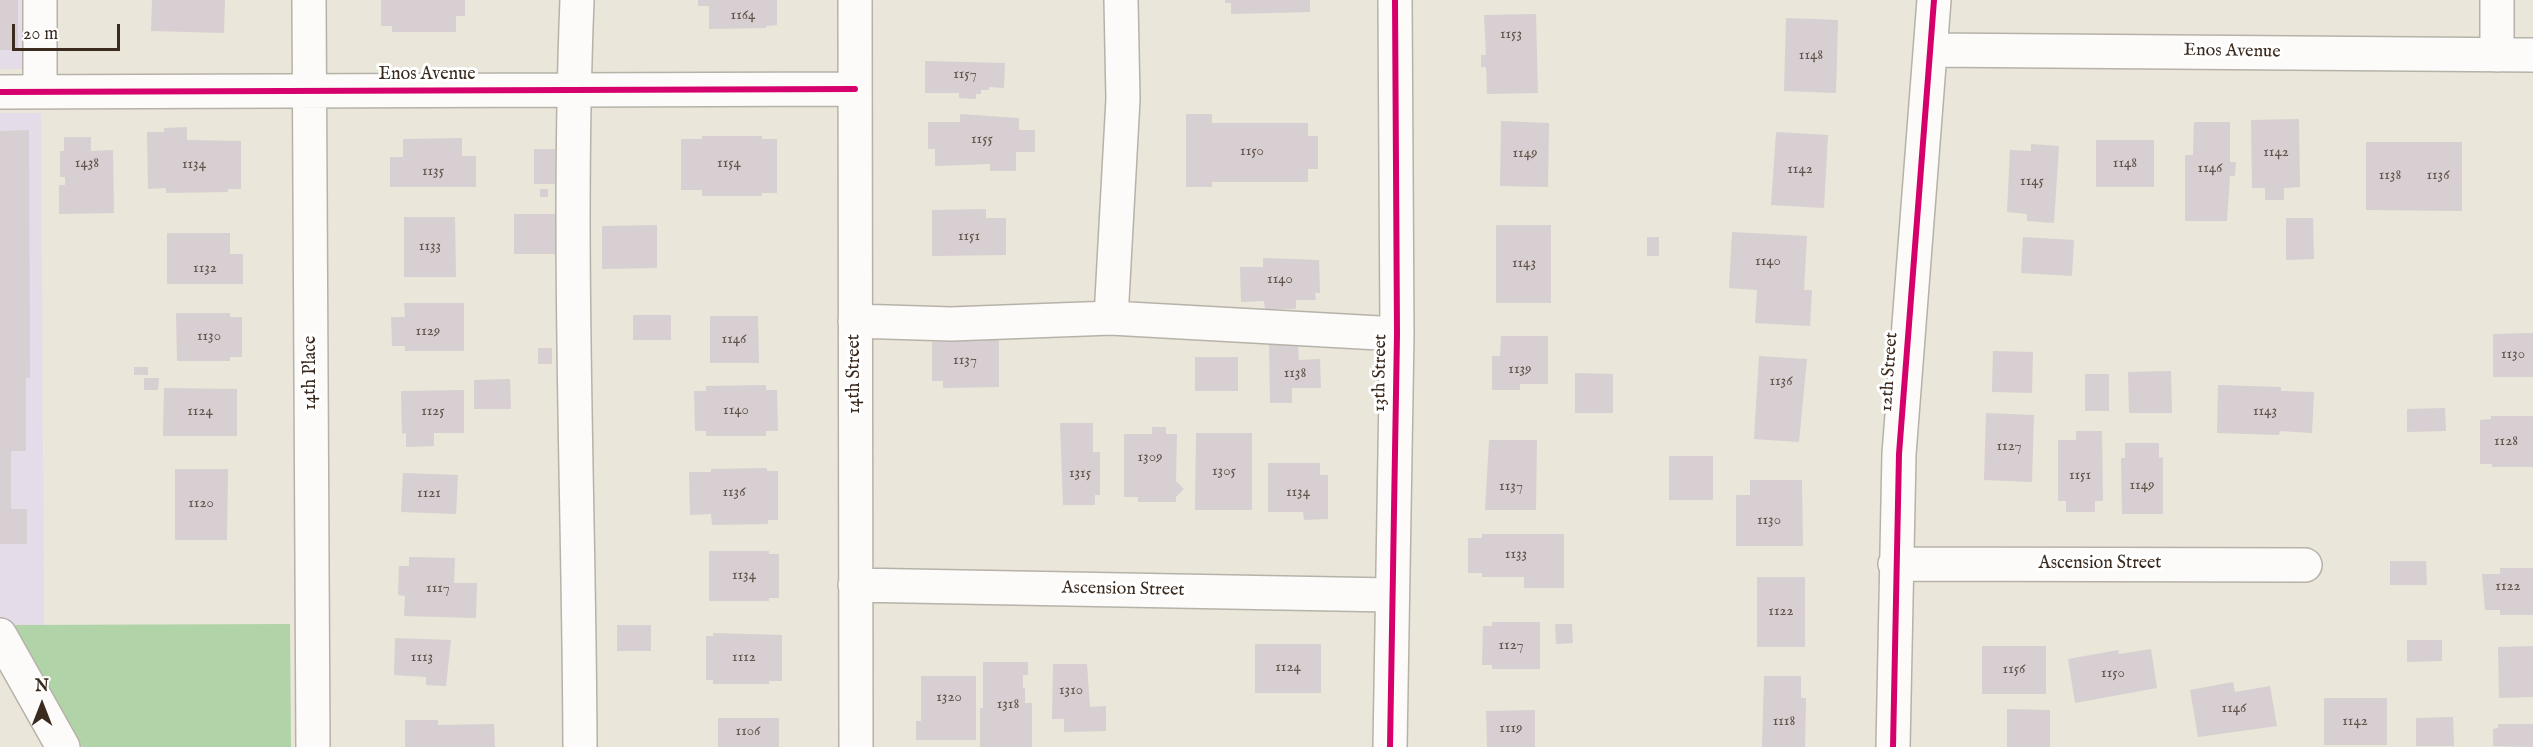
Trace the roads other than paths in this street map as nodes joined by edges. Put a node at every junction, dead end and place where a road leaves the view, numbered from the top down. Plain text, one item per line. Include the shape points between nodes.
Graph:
1 (40, 0) edge
2 (309, 0) edge
3 (577, 0) edge
4 (855, 0) edge
5 (1121, 0) edge
6 (1395, 0) edge
7 (1934, 0) edge
8 (2497, 0) edge
9 (1931, 50) junction
10 (2497, 55) junction
11 (2533, 55) edge
12 (574, 89) junction
13 (855, 89) junction
14 (310, 90) junction
15 (40, 91) junction
16 (0, 92) edge
17 (1111, 318) junction
18 (855, 321) junction
19 (1397, 334) junction
20 (1895, 564) junction
21 (2305, 565) dead end
22 (855, 585) junction
23 (1390, 595) junction
24 (0, 635) edge
25 (63, 747) edge
26 (313, 747) edge
27 (580, 747) edge
28 (856, 747) edge
29 (1390, 747) edge
30 (1893, 747) edge

1 - 15 street
2 - 14 street, 14th Place
3 - 12 street
4 - 13 street, 14th Street
5 - 17 street via 1123,99
6 - 19 street, 13th Street
7 - 9 street, 12th Street
8 - 10 street
9 - 10 street, Enos Avenue
9 - 20 street, 12th Street via 1899,454
10 - 11 street, Enos Avenue
12 - 13 street, Enos Avenue
12 - 14 street, Enos Avenue
12 - 27 street via 572,351 579,513
13 - 18 street, 14th Street
14 - 15 street, Enos Avenue
14 - 26 street, 14th Place
15 - 16 street, Enos Avenue
17 - 18 street via 951,324
17 - 19 street
18 - 22 street, 14th Street
19 - 23 street, 13th Street
20 - 21 street, Ascension Street
20 - 30 street, 12th Street
22 - 23 street, Ascension Street
22 - 28 street, 14th Street
23 - 29 street, 13th Street
24 - 25 street

